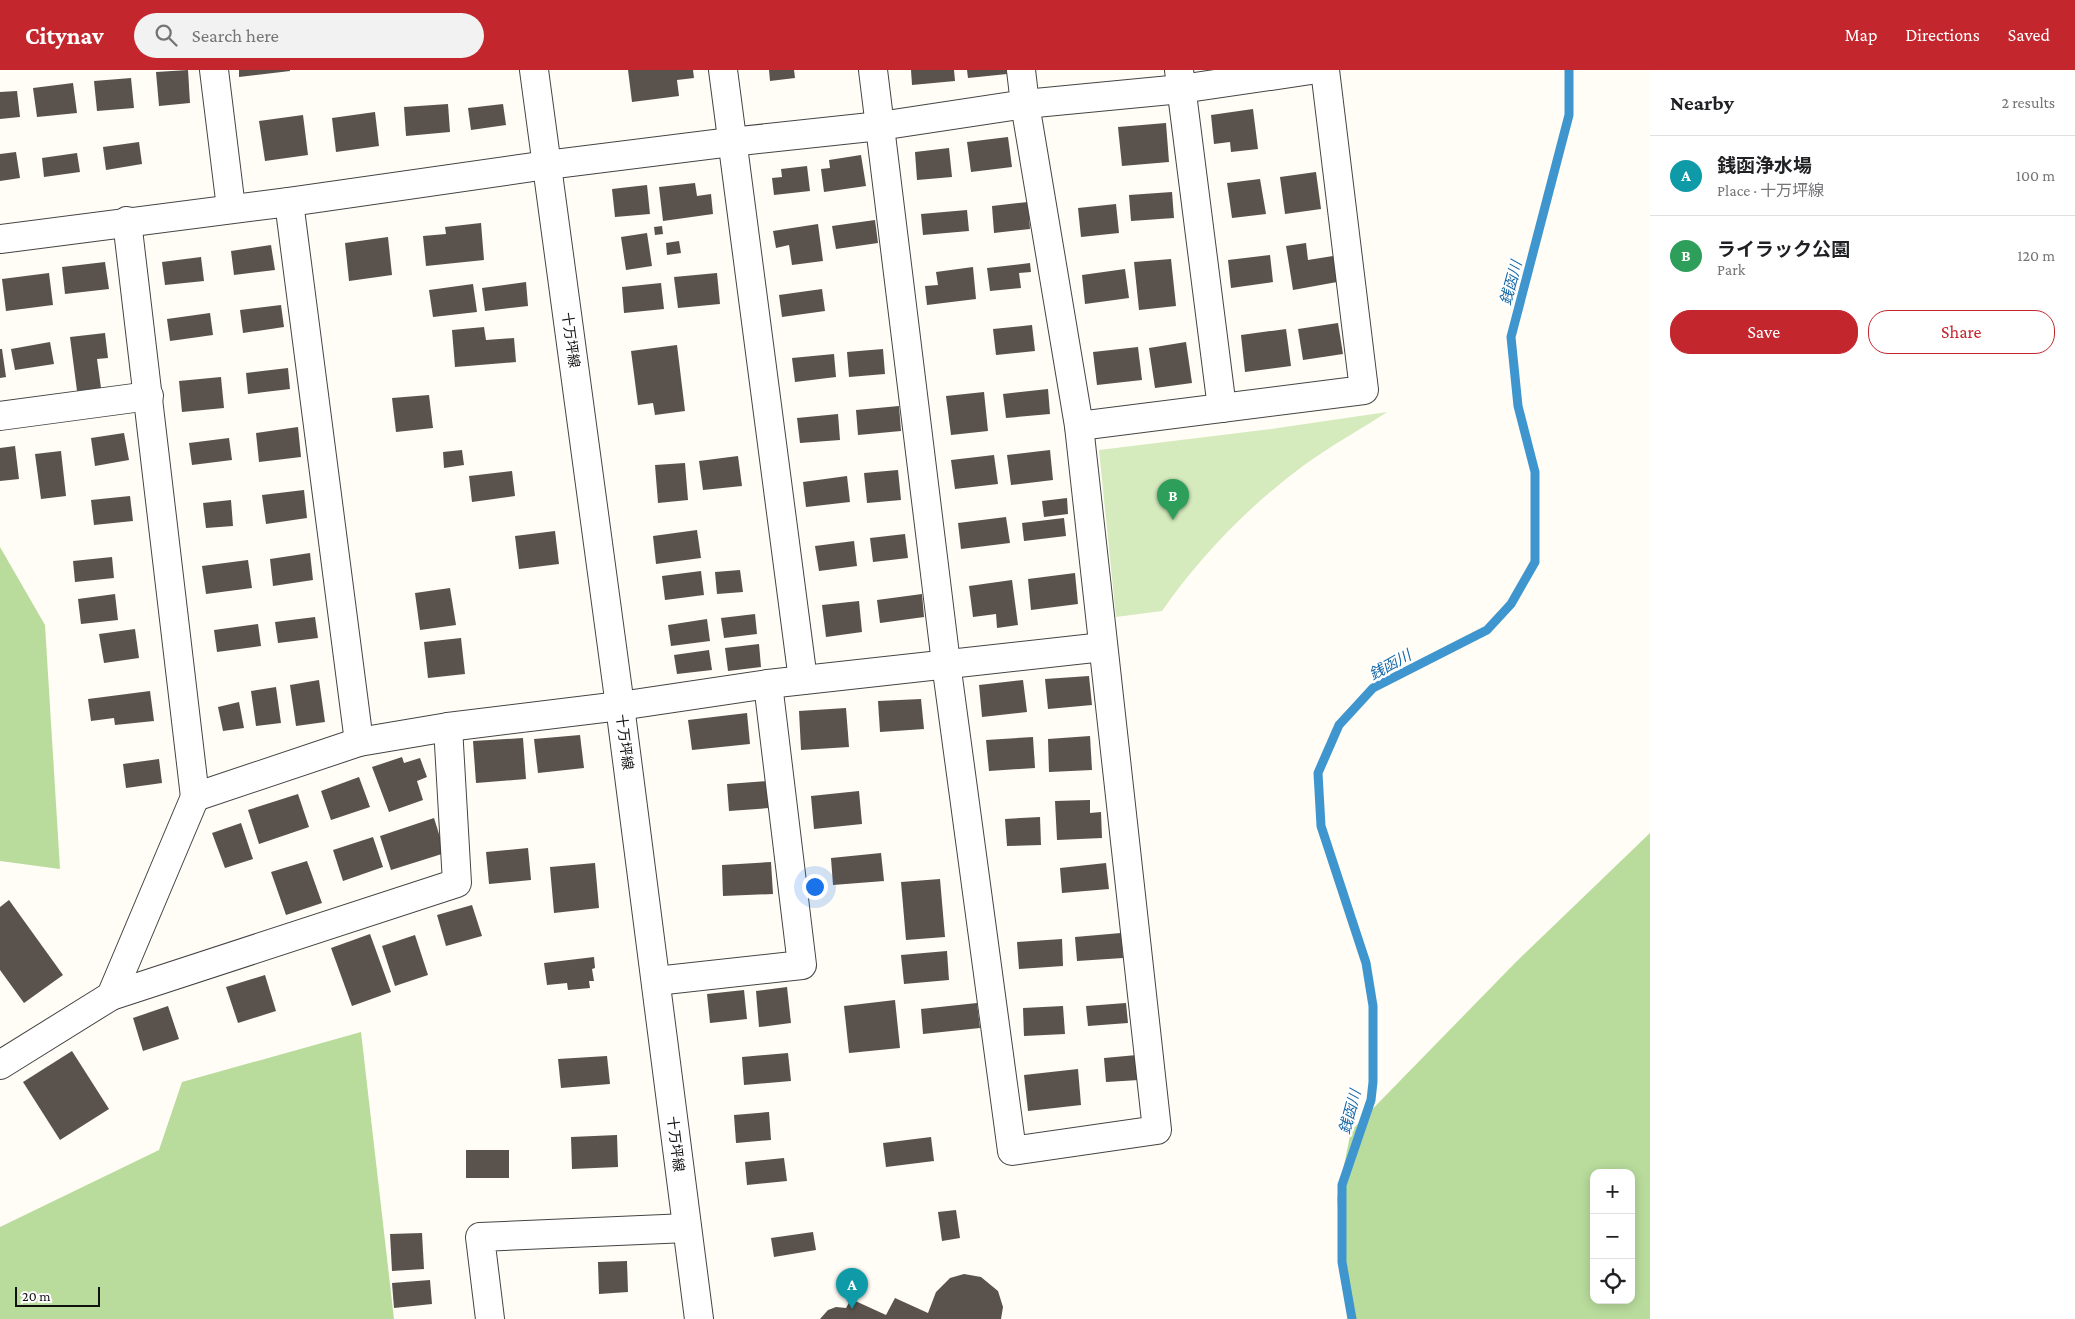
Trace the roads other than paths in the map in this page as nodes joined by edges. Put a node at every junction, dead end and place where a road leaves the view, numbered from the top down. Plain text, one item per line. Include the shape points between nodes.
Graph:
1 (214, 70) edge
2 (534, 70) edge
3 (722, 70) edge
4 (873, 70) edge
5 (1021, 70) edge
6 (1311, 70) edge
7 (1324, 70) edge
8 (1180, 80) edge
9 (1025, 104) junction
10 (880, 126) junction
11 (731, 142) junction
12 (547, 165) junction
13 (289, 202) junction
14 (231, 208) junction
15 (128, 221) junction
16 (0, 239) edge
17 (149, 396) junction
18 (1222, 408) junction
19 (0, 416) edge
20 (1079, 426) junction
21 (1103, 647) junction
22 (946, 664) junction
23 (803, 680) junction
24 (768, 684) junction
25 (620, 706) junction
26 (448, 727) junction
27 (359, 742) junction
28 (195, 797) junction
29 (656, 981) junction
30 (111, 996) junction
31 (0, 1065) edge
32 (687, 1228) junction
33 (490, 1319) edge
34 (699, 1319) edge

1 - 14 street
2 - 12 street, 十万坪線
3 - 11 street
4 - 10 street
5 - 9 street
6 - 8 street
7 - 18 street via 1364,390
8 - 9 street
8 - 18 street
9 - 10 street
9 - 20 street
10 - 11 street
10 - 22 street
11 - 12 street
11 - 23 street
12 - 13 street
12 - 25 street, 十万坪線
13 - 14 street
13 - 27 street
14 - 15 street
15 - 16 street
15 - 17 street
17 - 19 street
17 - 28 street
18 - 20 street
20 - 21 street
21 - 22 street
21 - 22 street via 1157,1130 1012,1151
22 - 23 street
23 - 24 street
24 - 25 street
24 - 29 street via 802,965
25 - 26 street
25 - 29 street, 十万坪線
26 - 27 street
26 - 30 street via 457,883
27 - 28 street
28 - 30 street
29 - 32 street, 十万坪線
30 - 31 street
32 - 33 street via 480,1237
32 - 34 street, 十万坪線

